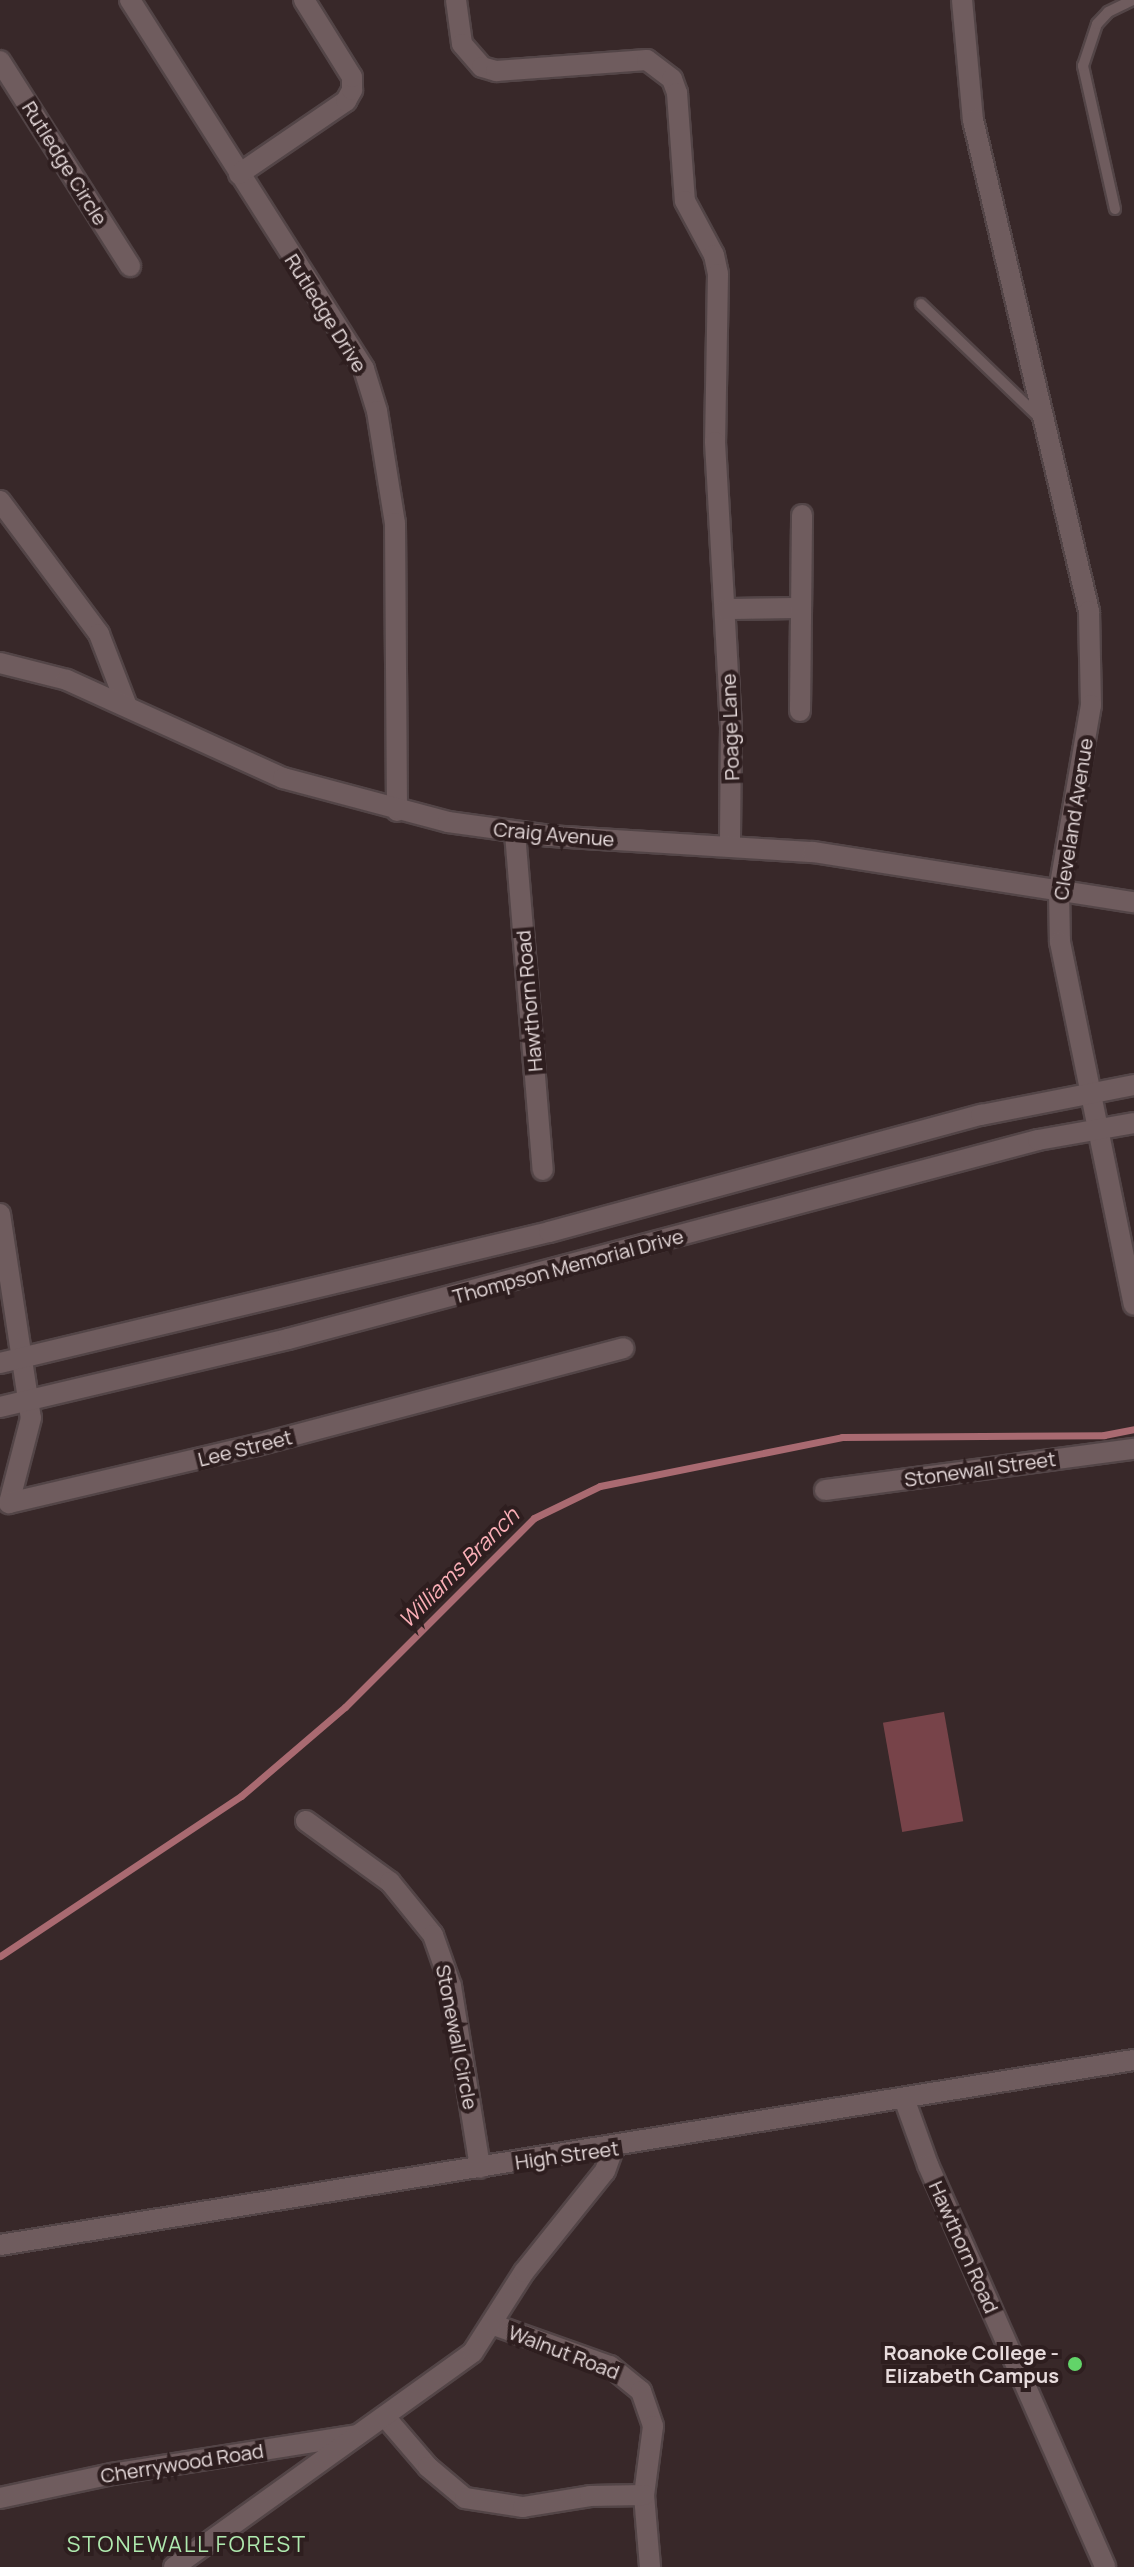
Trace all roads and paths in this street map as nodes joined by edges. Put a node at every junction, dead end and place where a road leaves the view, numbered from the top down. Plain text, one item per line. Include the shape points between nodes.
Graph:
1 (130, 0) edge
2 (456, 0) edge
3 (962, 0) edge
4 (1133, 0) edge
5 (308, 2) edge
6 (0, 61) edge
7 (239, 174) junction
8 (1115, 209) dead end
9 (130, 266) dead end
10 (921, 304) dead end
11 (1049, 426) junction
12 (0, 501) edge
13 (802, 515) dead end
14 (801, 608) junction
15 (725, 609) junction
16 (0, 663) edge
17 (126, 704) junction
18 (800, 711) dead end
19 (397, 811) junction
20 (515, 833) junction
21 (730, 844) junction
22 (1059, 891) junction
23 (1134, 902) edge
24 (1134, 1085) edge
25 (1089, 1091) junction
26 (1134, 1123) edge
27 (1096, 1128) junction
28 (543, 1170) dead end
29 (0, 1214) edge
30 (1134, 1305) edge
31 (623, 1348) dead end
32 (22, 1358) junction
33 (0, 1363) edge
34 (30, 1399) junction
35 (0, 1407) edge
36 (1134, 1449) edge
37 (825, 1490) dead end
38 (5, 1504) edge
39 (306, 1821) dead end
40 (1134, 2060) edge
41 (905, 2101) junction
42 (613, 2149) junction
43 (480, 2168) junction
44 (0, 2245) edge
45 (494, 2325) junction
46 (386, 2418) junction
47 (365, 2433) junction
48 (644, 2495) junction
49 (0, 2498) edge
50 (650, 2540) junction
51 (174, 2567) edge
52 (650, 2567) edge
53 (659, 2567) edge
54 (1105, 2567) edge

1 - 7 street, Rutledge Drive
2 - 15 street, Poage Lane via 462,44 482,67 496,71 633,59 660,67 672,79 685,201 718,274 715,442
3 - 11 street, Cleveland Avenue via 973,120
4 - 8 lane via 1097,24 1083,66
5 - 7 street via 352,77 352,90 346,101
6 - 9 street, Rutledge Circle
7 - 19 street, Rutledge Drive via 364,369 377,411 395,523
10 - 11 lane
11 - 22 street, Cleveland Avenue via 1089,611 1092,654 1091,705
12 - 17 street via 99,634
13 - 14 street
14 - 15 street
14 - 18 street
15 - 21 street, Poage Lane
16 - 17 street, Craig Avenue via 67,680
17 - 19 street, Craig Avenue via 251,766
19 - 20 street, Craig Avenue
20 - 21 street, Craig Avenue
20 - 28 street, Hawthorn Road
21 - 22 street, Craig Avenue
22 - 23 street, Craig Avenue
22 - 25 street, Cleveland Avenue via 1060,942
24 - 25 street, Thompson Memorial Drive
25 - 27 street, Cleveland Avenue
25 - 32 street, Thompson Memorial Drive via 549,1232
26 - 27 street, Thompson Memorial Drive
27 - 30 street, Cleveland Avenue
27 - 34 street, Thompson Memorial Drive via 304,1335
29 - 32 street, Lee Street
31 - 38 street, Lee Street via 257,1445
32 - 33 street, Thompson Memorial Drive
32 - 34 street, Lee Street
34 - 35 street, Thompson Memorial Drive
34 - 38 street, Lee Street via 29,1434
36 - 37 street, Stonewall Street
39 - 43 street, Stonewall Circle via 390,1882 433,1935 451,1986
40 - 41 street, High Street
41 - 42 street, High Street
41 - 54 street, Hawthorn Road via 928,2165
42 - 43 street, High Street
42 - 45 street, Cherrywood Road via 605,2171 524,2272
43 - 44 street, High Street
45 - 46 street, Cherrywood Road via 473,2352
45 - 48 street, Walnut Road via 610,2366 641,2391 653,2426
46 - 47 street, Cherrywood Road
46 - 48 street via 428,2467 465,2498 523,2507 590,2496
47 - 49 street, Cherrywood Road via 98,2476
47 - 51 street, Cherrywood Road
48 - 50 street, Walnut Road
50 - 52 street, Walnut Road
50 - 53 street

